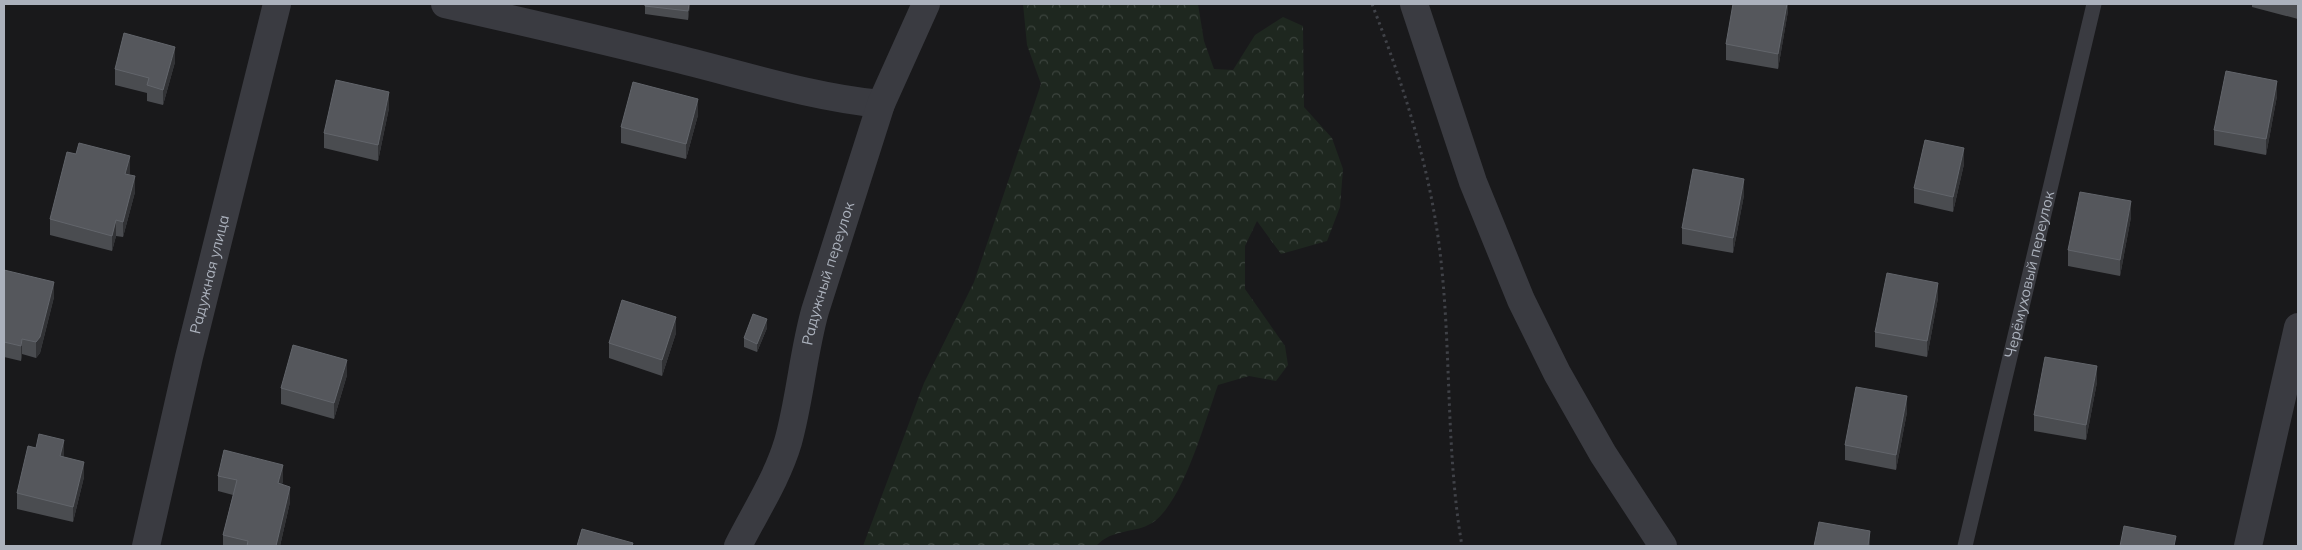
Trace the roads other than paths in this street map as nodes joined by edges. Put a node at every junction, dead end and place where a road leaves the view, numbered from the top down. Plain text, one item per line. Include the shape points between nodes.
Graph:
1 (277, 4) edge
2 (445, 4) edge
3 (926, 4) edge
4 (1414, 4) edge
5 (2094, 4) edge
6 (881, 104) junction
7 (2298, 327) edge
8 (146, 546) edge
9 (738, 546) edge
10 (1663, 546) edge
11 (1965, 546) edge
12 (2248, 546) edge

1 - 8 street, Радужная улица via 189,357
2 - 6 street via 799,91
3 - 6 street, Радужный переулок
4 - 10 street via 1473,182 1521,300 1556,373 1603,454
5 - 11 lane, Черёмуховый переулок
6 - 9 street, Радужный переулок via 806,343 788,442
7 - 12 street

